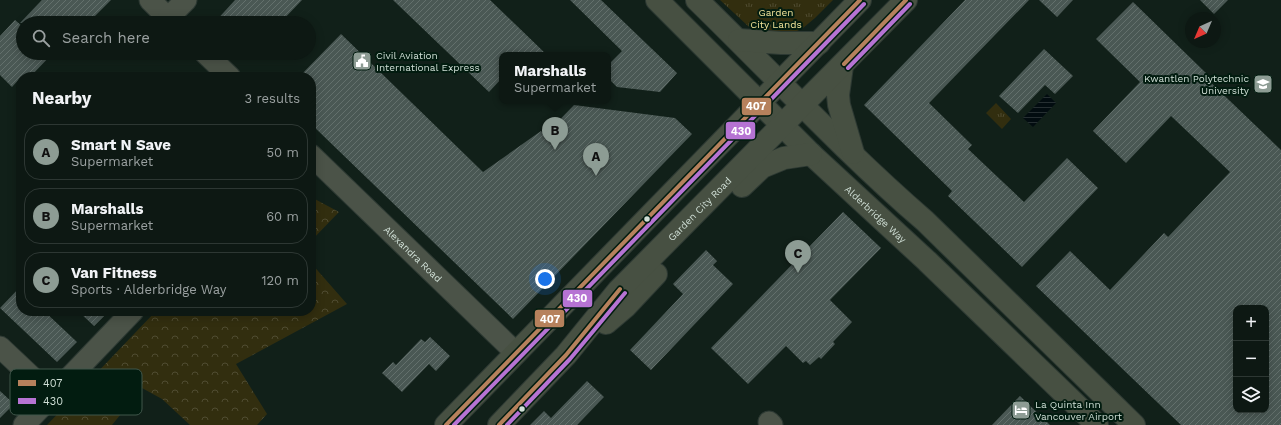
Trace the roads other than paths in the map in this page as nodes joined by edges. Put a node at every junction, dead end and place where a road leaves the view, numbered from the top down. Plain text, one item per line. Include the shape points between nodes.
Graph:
1 (150, 0) edge
2 (186, 0) edge
3 (657, 0) edge
4 (697, 0) edge
5 (860, 0) edge
6 (906, 0) edge
7 (167, 16) edge
8 (174, 16) edge
9 (739, 40) junction
10 (819, 43) junction
11 (212, 60) edge
12 (842, 66) junction
13 (225, 72) edge
14 (780, 82) junction
15 (760, 103) junction
16 (803, 105) junction
17 (782, 126) junction
18 (811, 154) junction
19 (854, 156) junction
20 (316, 160) edge
21 (128, 316) edge
22 (0, 347) edge
23 (516, 353) junction
24 (566, 355) junction
25 (23, 369) edge
26 (78, 369) edge
27 (34, 415) edge
28 (24, 425) edge
29 (446, 425) edge
30 (499, 425) edge
31 (1096, 425) edge
32 (1134, 425) edge

1 - 7 street
2 - 8 street
3 - 15 main road, Alderbridge Way
4 - 9 main road
5 - 10 main road
6 - 12 main road, Garden City Road
9 - 10 main road
9 - 14 main road
10 - 14 main road
11 - 13 street
12 - 16 main road, Garden City Road
12 - 19 main road via 839,105
14 - 15 main road
14 - 16 main road
15 - 17 main road, Alderbridge Way
15 - 23 main road
16 - 17 main road, Garden City Road
16 - 19 main road
17 - 18 main road, Alderbridge Way
17 - 24 main road, Garden City Road via 618,291
18 - 24 main road via 784,158 762,167 751,176 626,306
18 - 31 main road, Alderbridge Way via 927,260
19 - 32 main road via 925,221
20 - 23 street, Alexandra Road
21 - 26 street
22 - 25 street
23 - 29 main road
24 - 30 main road, Garden City Road
27 - 28 street

